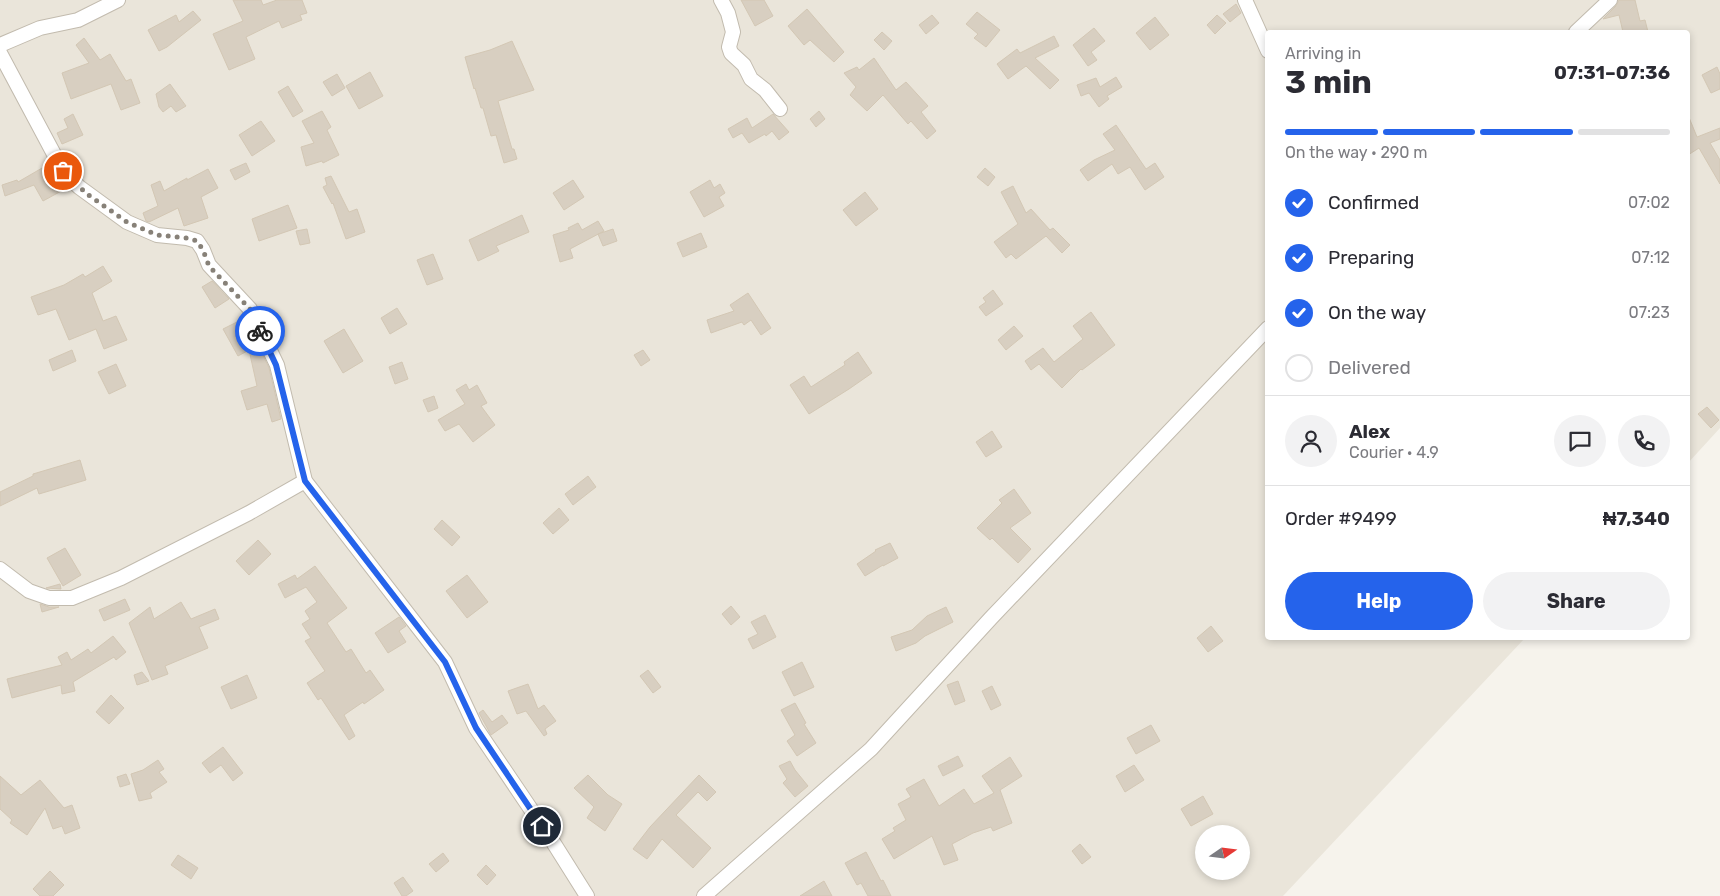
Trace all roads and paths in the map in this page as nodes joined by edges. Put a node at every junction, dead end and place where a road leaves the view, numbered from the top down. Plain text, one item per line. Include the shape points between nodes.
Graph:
1 (118, 0) edge
2 (721, 0) edge
3 (1245, 0) edge
4 (1610, 0) edge
5 (1578, 30) edge
6 (1265, 44) edge
7 (0, 45) edge
8 (0, 53) edge
9 (780, 109) dead end
10 (1265, 331) edge
11 (305, 481) junction
12 (0, 569) edge
13 (587, 896) edge
14 (704, 896) edge

1 - 7 street via 78,20 40,28
2 - 9 street via 733,32 730,53
3 - 6 street
4 - 5 street
8 - 11 street via 63,171 79,187 127,222 157,235 197,241 209,266 250,309 276,365
10 - 14 street via 991,618 871,749
11 - 12 street via 121,578 72,598 49,598 29,591
11 - 13 street via 445,662 476,728

